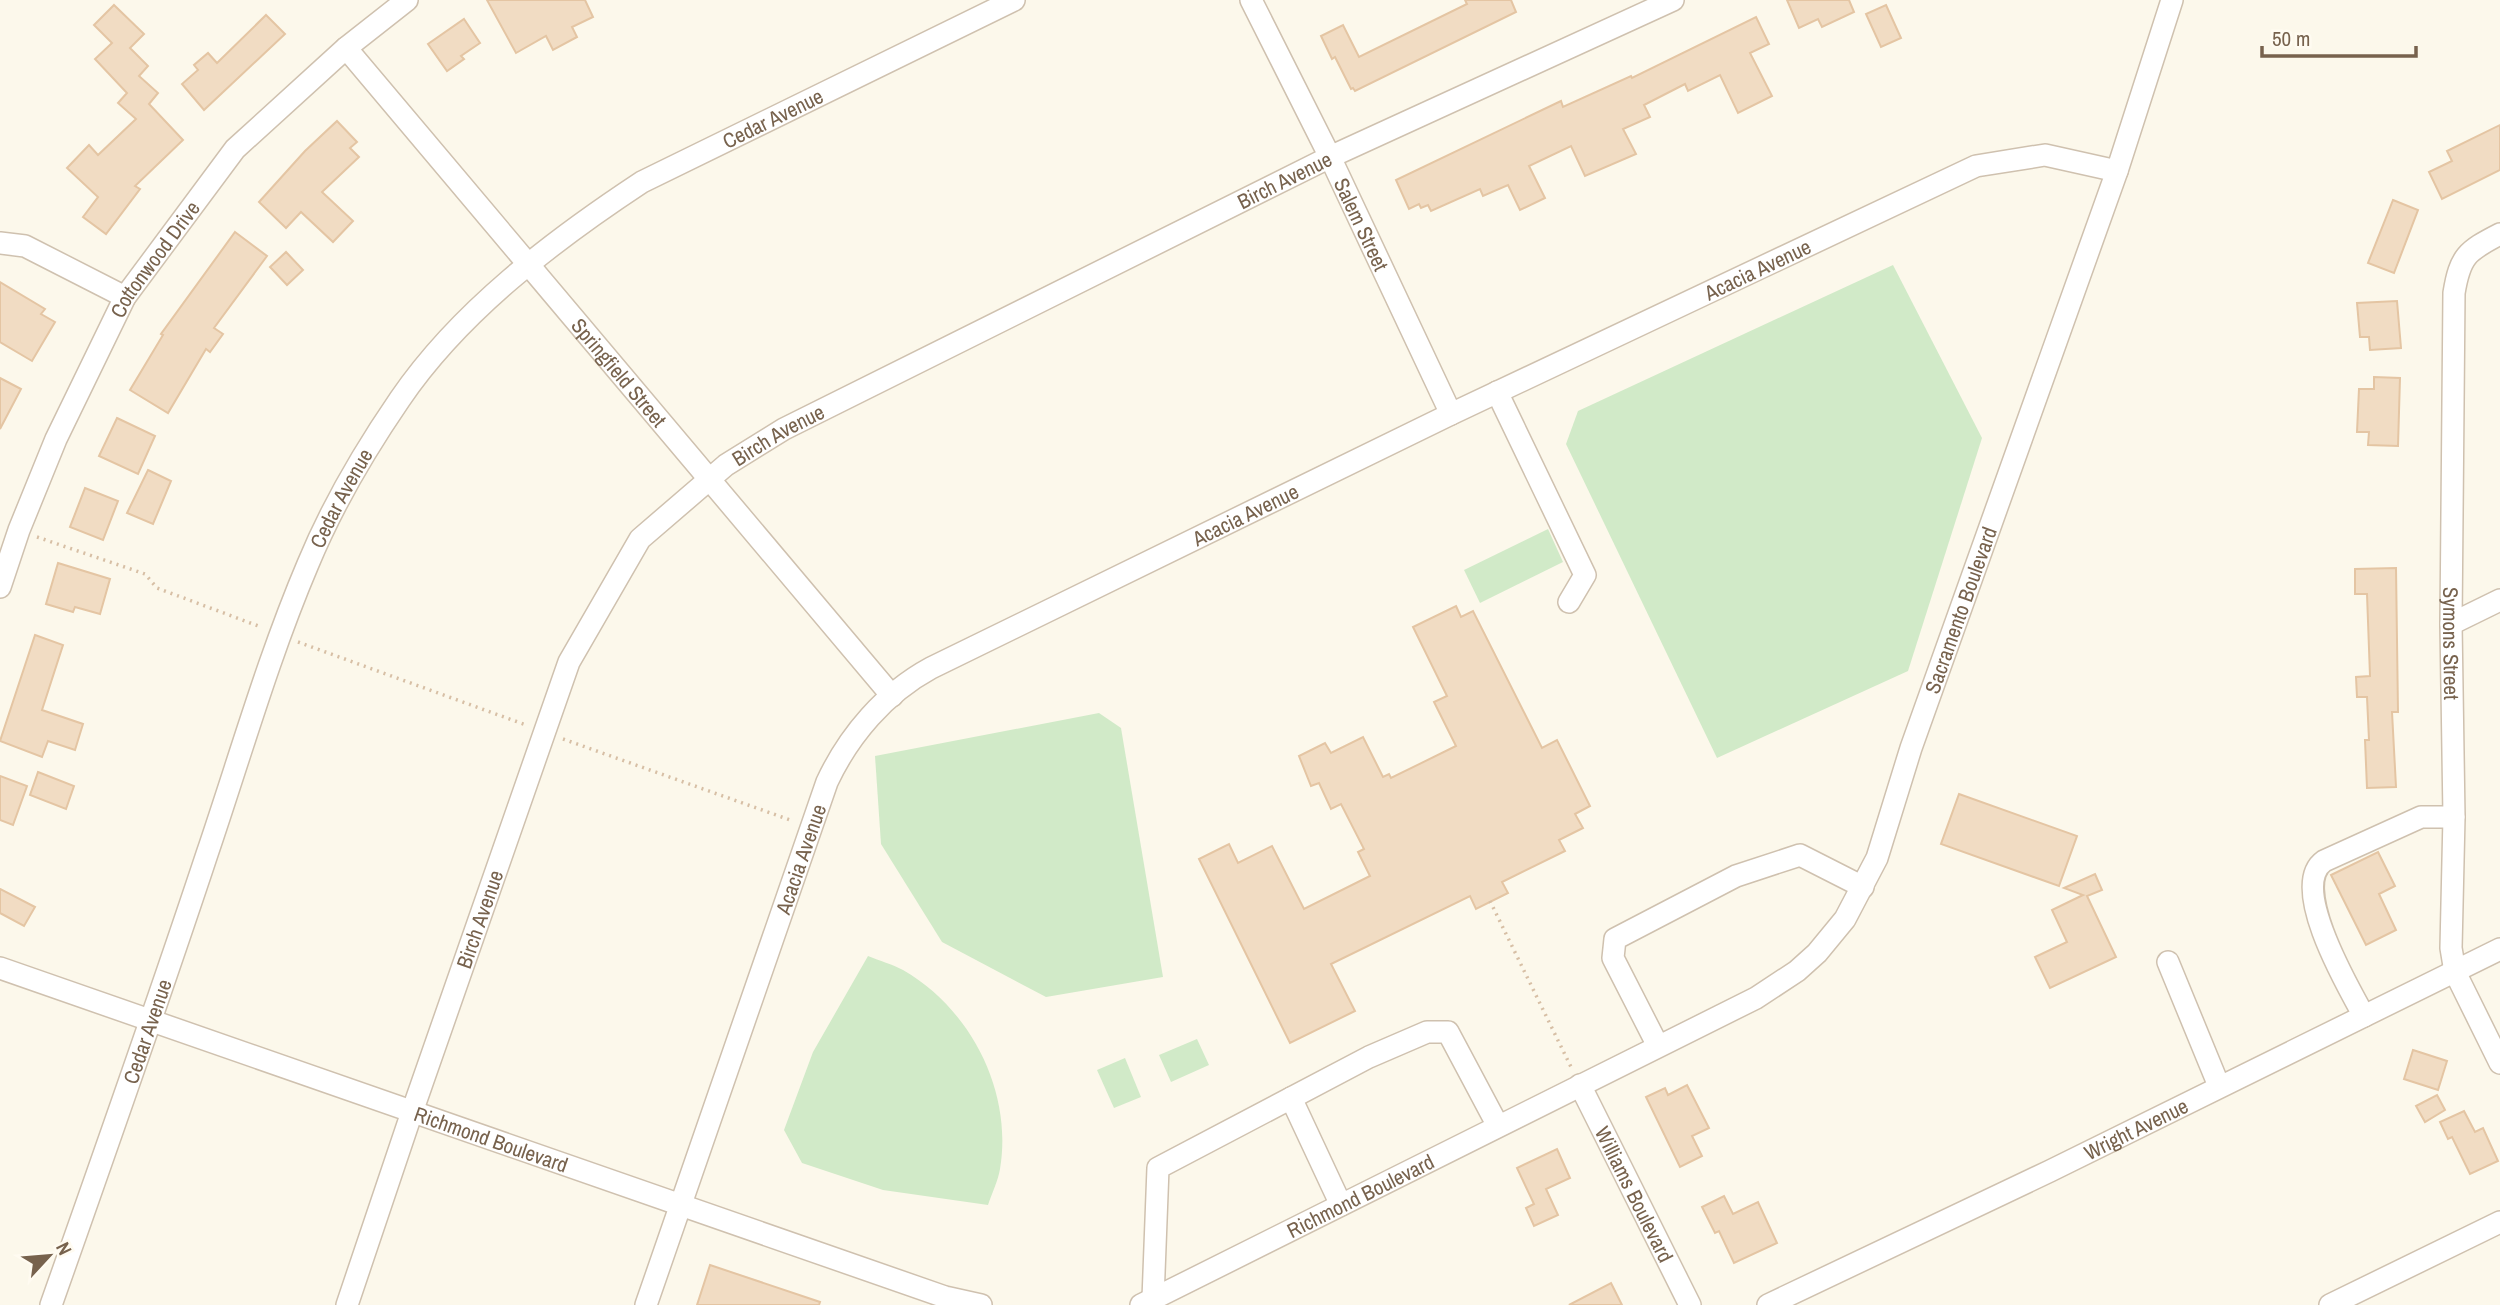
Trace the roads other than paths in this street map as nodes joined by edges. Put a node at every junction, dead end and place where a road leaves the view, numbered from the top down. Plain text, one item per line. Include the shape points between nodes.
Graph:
1 (407, 0) edge
2 (1014, 0) edge
3 (1251, 0) edge
4 (1673, 0) edge
5 (2172, 0) edge
6 (346, 48) junction
7 (1330, 157) junction
8 (2117, 171) junction
9 (2500, 234) edge
10 (0, 243) edge
11 (529, 265) junction
12 (125, 297) junction
13 (1497, 392) junction
14 (1451, 414) junction
15 (709, 481) junction
16 (0, 587) edge
17 (2500, 600) edge
18 (1569, 602) dead end
19 (2451, 624) junction
20 (892, 696) junction
21 (2454, 817) junction
22 (1863, 887) junction
23 (2500, 949) edge
24 (2168, 962) dead end
25 (0, 968) edge
26 (2455, 972) junction
27 (2364, 1016) junction
28 (152, 1020) junction
29 (1658, 1046) junction
30 (2500, 1063) edge
31 (1580, 1085) junction
32 (2219, 1086) junction
33 (1291, 1098) junction
34 (411, 1112) junction
35 (1498, 1126) junction
36 (680, 1204) junction
37 (1341, 1205) junction
38 (2500, 1222) edge
39 (944, 1301) edge
40 (1147, 1302) edge
41 (51, 1305) edge
42 (348, 1305) edge
43 (646, 1305) edge
44 (981, 1305) edge
45 (1690, 1305) edge
46 (1768, 1305) edge
47 (2330, 1305) edge

1 - 6 street, Cottonwood Drive
2 - 11 street, Cedar Avenue via 642,182
3 - 7 street, Salem Street
4 - 7 street, Birch Avenue
5 - 8 street, Sacramento Boulevard
6 - 11 street, Springfield Street
6 - 12 street, Cottonwood Drive via 235,149
7 - 14 street, Salem Street
7 - 15 street, Birch Avenue via 784,429
8 - 13 street, Acacia Avenue via 2045,155 1976,166
8 - 22 street, Sacramento Boulevard
9 - 19 street, Symons Street via 2467,254 2454,293
10 - 12 street via 25,246
11 - 15 street, Springfield Street
11 - 28 street, Cedar Avenue via 457,330 402,396 357,467 309,561
12 - 16 street, Cottonwood Drive via 55,439
13 - 14 street, Acacia Avenue
13 - 18 street via 1585,575
14 - 20 street, Acacia Avenue via 931,668
15 - 20 street, Springfield Street
15 - 34 street, Birch Avenue via 640,539 569,662
17 - 19 street
19 - 21 street, Symons Street
20 - 36 street, Acacia Avenue via 852,739 827,782
21 - 26 street, Symons Street via 2451,948
21 - 27 street via 2421,817 2324,861 2313,875 2315,911
22 - 29 street, Sacramento Boulevard via 1845,919 1797,971 1756,998
22 - 29 street via 1800,855 1736,876 1615,939 1614,958
23 - 26 street, Wright Avenue
24 - 32 street
25 - 28 street, Richmond Boulevard
26 - 27 street, Wright Avenue
26 - 30 street, Symons Street
27 - 32 street, Wright Avenue
28 - 34 street, Richmond Boulevard
28 - 41 street, Cedar Avenue
29 - 31 street, Sacramento Boulevard
31 - 35 street, Richmond Boulevard
31 - 45 street, Williams Boulevard
32 - 46 street, Wright Avenue
33 - 35 street via 1427,1032 1448,1032
33 - 37 street
33 - 40 street via 1158,1168
34 - 36 street, Richmond Boulevard
34 - 42 street, Birch Avenue
35 - 37 street, Richmond Boulevard
36 - 39 street, Richmond Boulevard
36 - 43 street, Acacia Avenue
37 - 40 street, Richmond Boulevard
38 - 47 street
39 - 44 street, Richmond Boulevard

